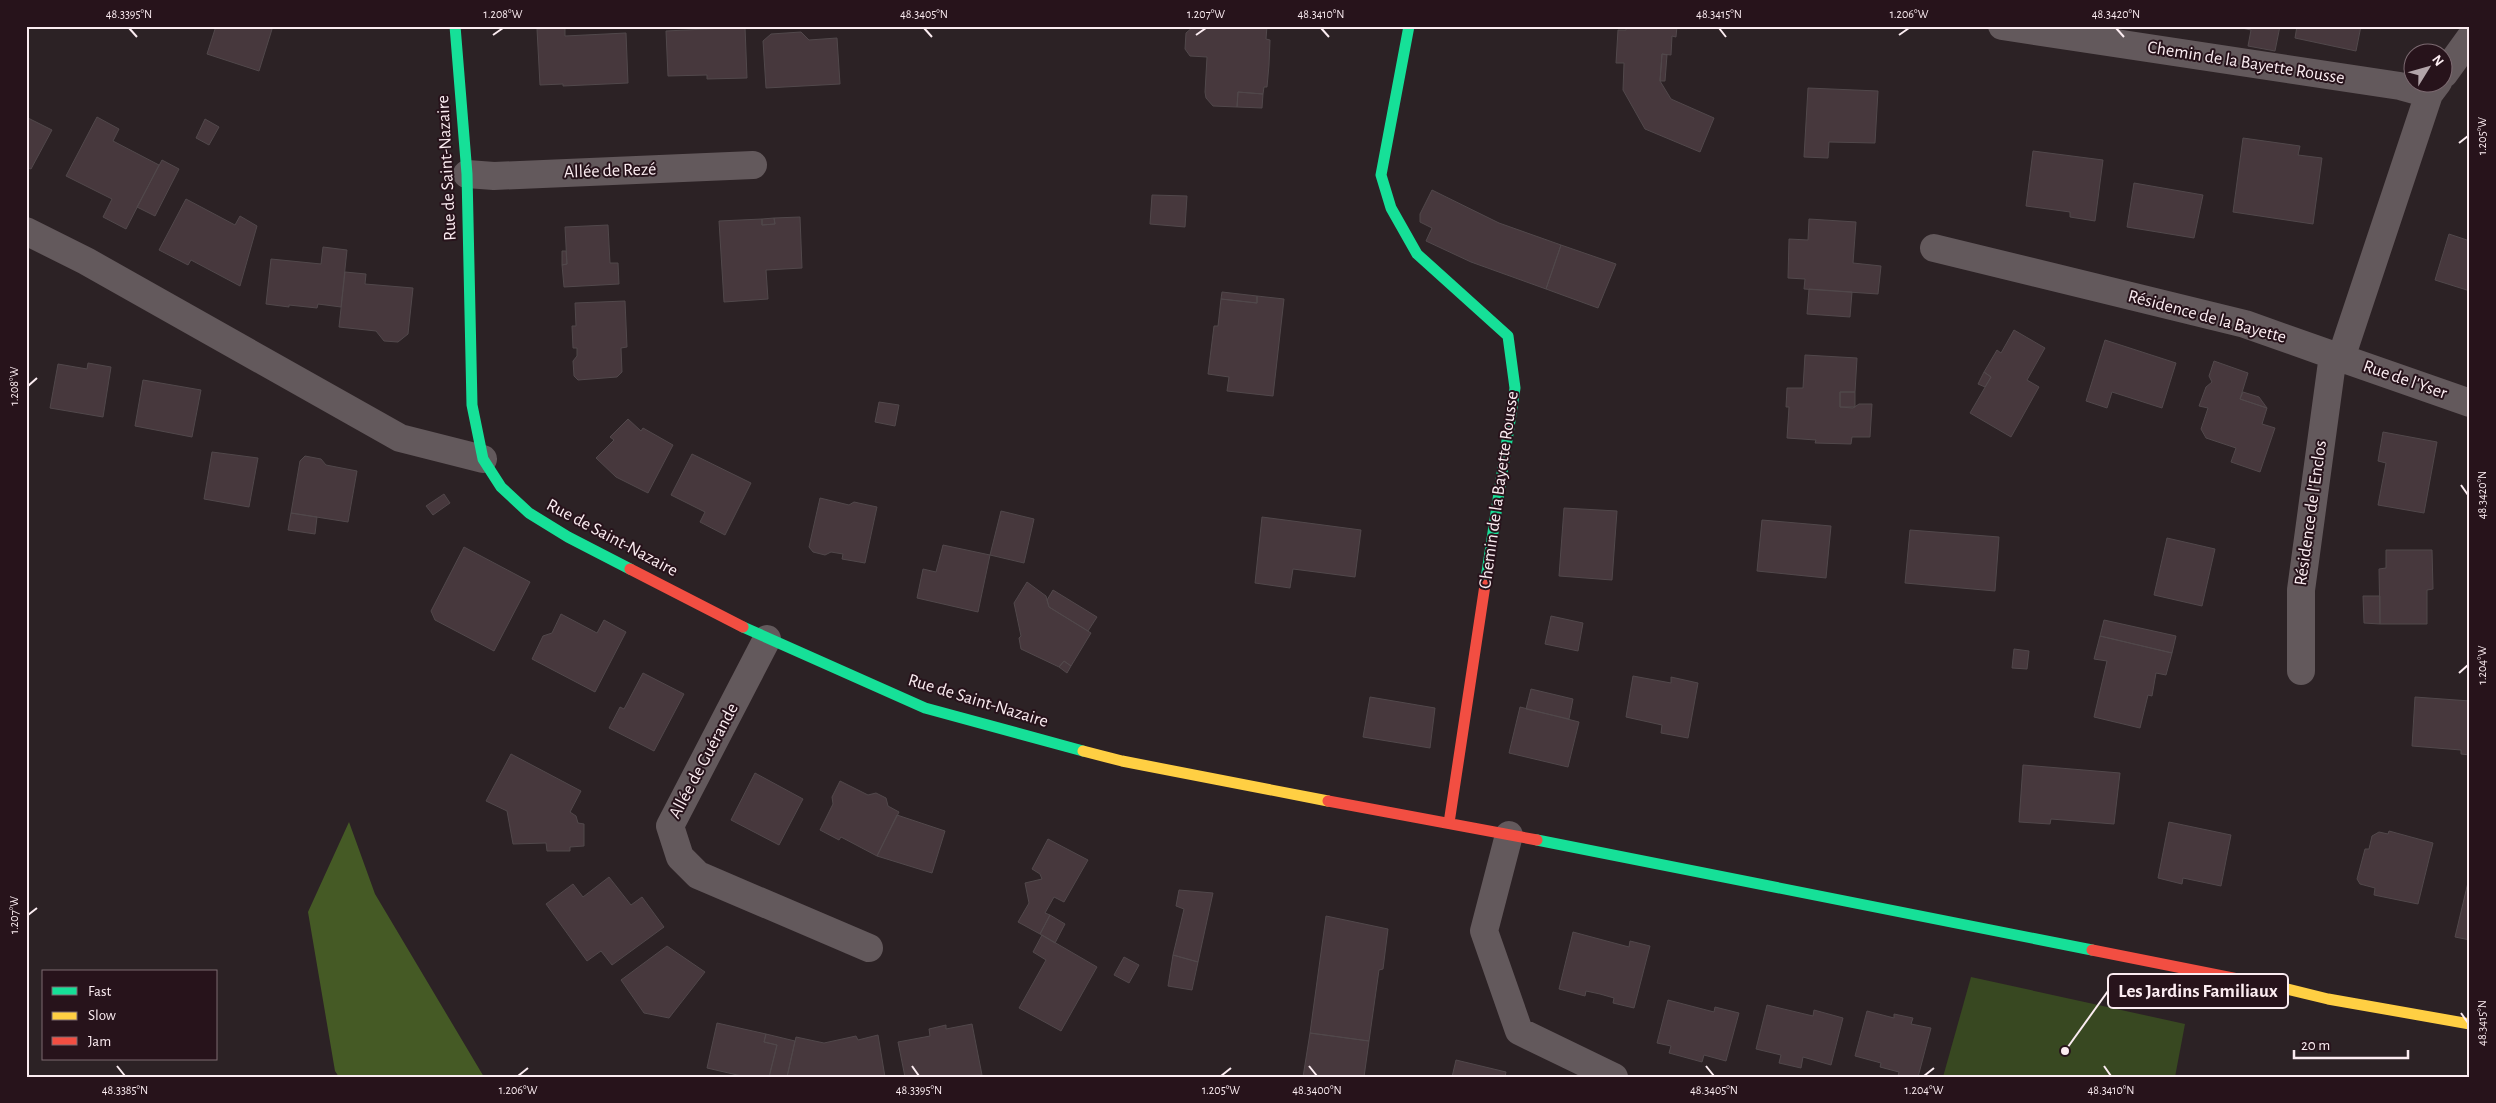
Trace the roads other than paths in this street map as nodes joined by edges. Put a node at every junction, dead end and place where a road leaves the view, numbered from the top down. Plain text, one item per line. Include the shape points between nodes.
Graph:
1 (455, 26) edge
2 (1409, 26) edge
3 (2002, 26) edge
4 (2470, 38) edge
5 (2454, 60) edge
6 (2404, 86) edge
7 (2434, 92) edge
8 (753, 165) dead end
9 (467, 174) junction
10 (26, 231) edge
11 (1934, 248) dead end
12 (2337, 356) junction
13 (2470, 403) edge
14 (483, 459) junction
15 (767, 639) junction
16 (2301, 671) dead end
17 (1449, 822) junction
18 (1509, 835) junction
19 (868, 948) dead end
20 (2470, 1024) edge
21 (1603, 1074) edge

1 - 9 street, Rue de Saint-Nazaire
2 - 17 street, Chemin de la Bayette Rousse via 1381,175 1391,208 1417,254 1508,336 1515,388
3 - 6 street, Chemin de la Bayette Rousse
4 - 5 street
7 - 12 street
8 - 9 street, Allée de Rezé via 494,176
9 - 14 street, Rue de Saint-Nazaire via 472,405
10 - 14 street via 86,261 400,438
11 - 12 street, Résidence de la Bayette via 2246,324
12 - 13 street, Rue de l'Yser
12 - 16 street, Résidence de l'Enclos via 2301,590
14 - 15 street, Rue de Saint-Nazaire via 501,487 529,513 568,537
15 - 17 street, Rue de Saint-Nazaire via 925,708 1122,761
15 - 19 street, Allée de Guérande via 670,826 680,857 698,875
17 - 18 street, Rue de Saint-Nazaire
18 - 20 street, Rue de Saint-Nazaire via 2328,999
18 - 21 street via 1484,930 1519,1031

